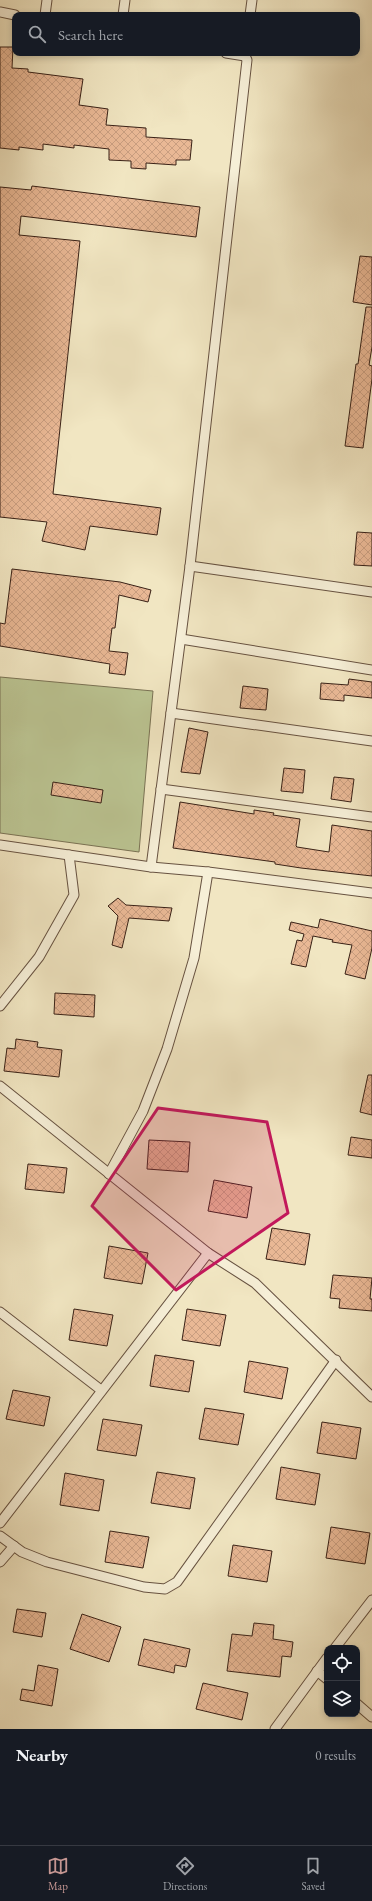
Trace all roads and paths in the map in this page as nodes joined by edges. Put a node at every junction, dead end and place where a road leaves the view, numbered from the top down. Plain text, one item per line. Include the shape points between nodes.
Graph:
1 (47, 0) edge
2 (124, 0) edge
3 (252, 0) edge
4 (0, 12) edge
5 (45, 12) edge
6 (123, 12) edge
7 (250, 12) edge
8 (12, 14) edge
9 (245, 56) edge
10 (190, 566) junction
11 (372, 592) edge
12 (181, 638) junction
13 (372, 670) edge
14 (171, 713) junction
15 (372, 741) edge
16 (161, 789) junction
17 (372, 818) edge
18 (0, 845) edge
19 (69, 855) junction
20 (151, 867) junction
21 (208, 872) junction
22 (372, 893) edge
23 (0, 1006) edge
24 (0, 1086) edge
25 (109, 1174) junction
26 (208, 1253) junction
27 (0, 1312) edge
28 (336, 1360) junction
29 (101, 1390) junction
30 (372, 1397) edge
31 (0, 1523) edge
32 (0, 1536) edge
33 (14, 1546) junction
34 (0, 1562) edge
35 (372, 1600) edge
36 (337, 1645) edge
37 (324, 1662) edge
38 (317, 1671) junction
39 (324, 1677) edge
40 (360, 1707) edge
41 (372, 1717) edge
42 (276, 1729) edge

1 - 5 street
2 - 6 street
3 - 7 street
4 - 8 street
9 - 10 street via 247,60
10 - 11 street
10 - 12 street
12 - 13 street
12 - 14 street
14 - 15 street
14 - 16 street
16 - 17 street
16 - 20 street
18 - 19 street
19 - 20 street
19 - 23 street via 74,895 39,957
20 - 21 street
21 - 22 street
21 - 25 street via 194,958 167,1049 143,1111
24 - 25 street
25 - 26 street
26 - 28 street via 255,1283
26 - 29 street
27 - 29 street
28 - 30 street
28 - 33 street via 176,1582 166,1589 144,1587 47,1562
29 - 31 street
32 - 33 street
33 - 34 street
35 - 36 street
37 - 38 street
38 - 39 street
38 - 42 street
40 - 41 street

